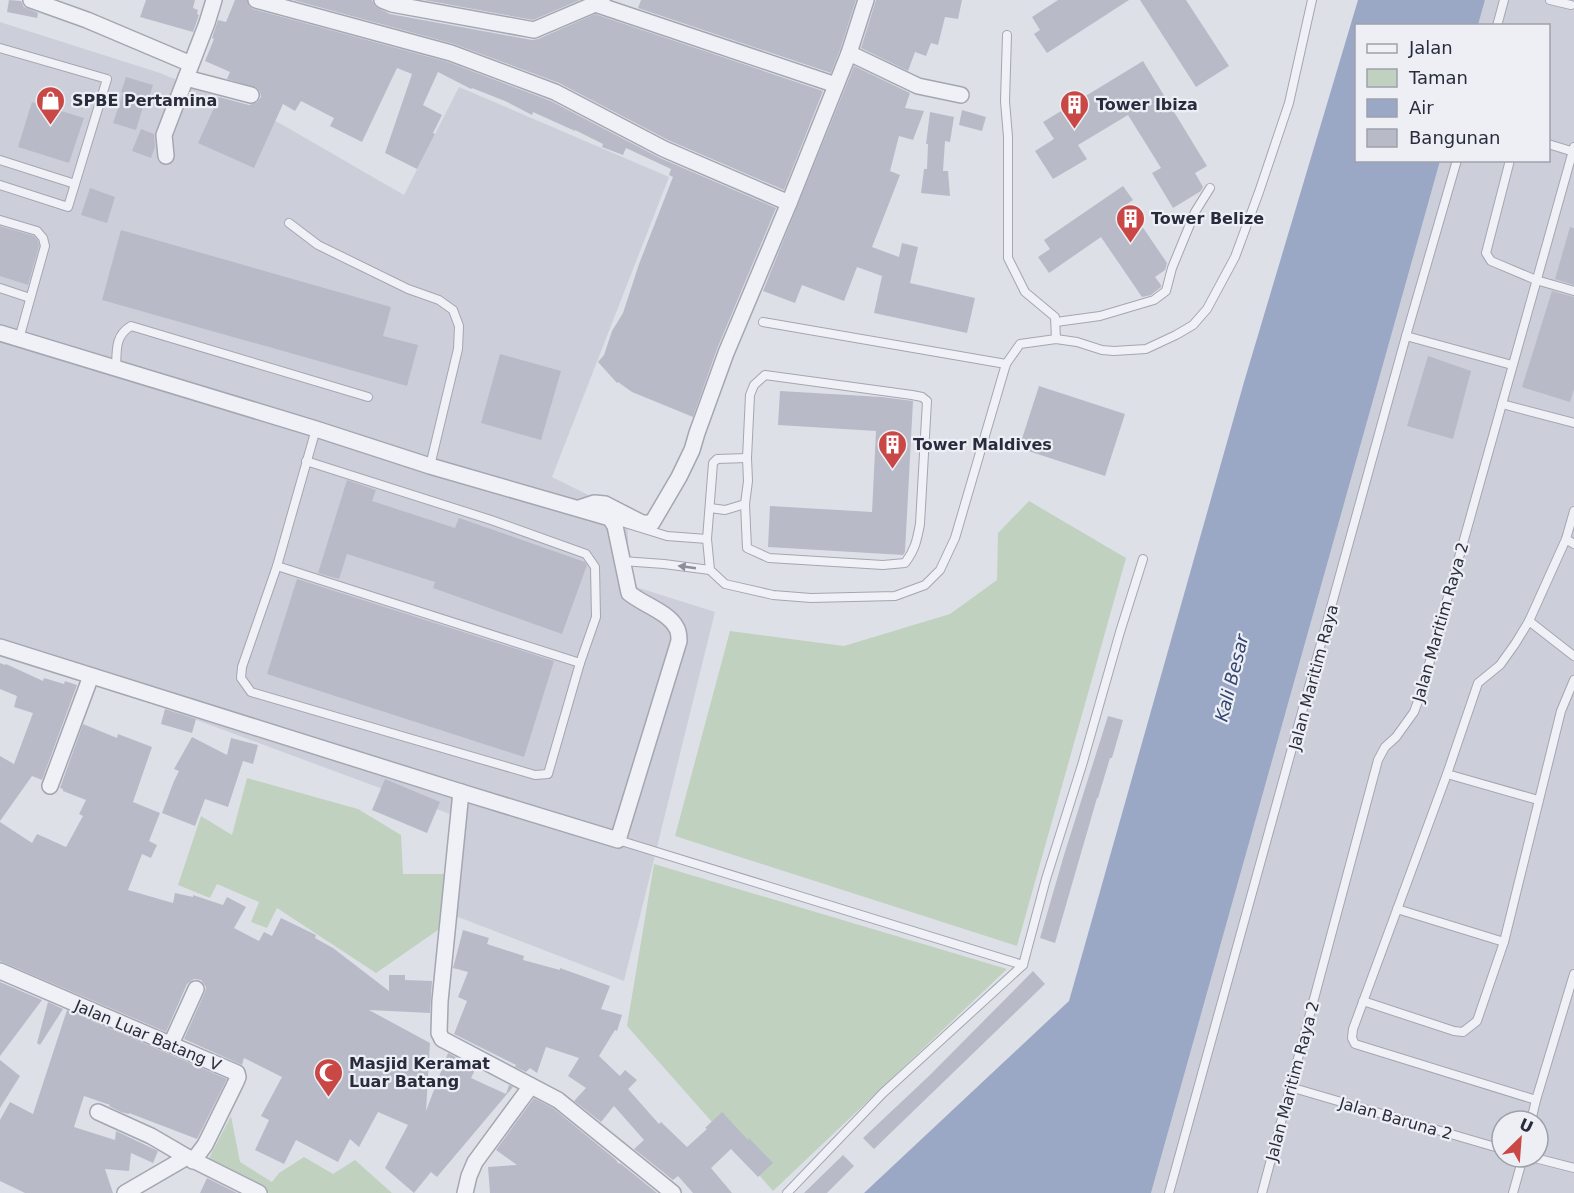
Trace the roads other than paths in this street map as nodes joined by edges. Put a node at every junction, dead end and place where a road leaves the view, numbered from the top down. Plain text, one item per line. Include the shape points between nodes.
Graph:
1 (31, 0) edge
2 (214, 0) edge
3 (256, 0) edge
4 (382, 0) edge
5 (866, 0) edge
6 (1312, 0) edge
7 (1504, 0) edge
8 (1550, 0) edge
9 (598, 2) edge
10 (1571, 4) dead end
11 (1498, 24) edge
12 (1007, 36) dead end
13 (0, 48) edge
14 (849, 53) junction
15 (189, 71) junction
16 (836, 85) junction
17 (250, 95) dead end
18 (961, 95) dead end
19 (1550, 144) edge
20 (1574, 150) edge
21 (166, 156) dead end
22 (0, 160) edge
23 (1457, 162) edge
24 (1509, 162) edge
25 (75, 184) junction
26 (0, 185) edge
27 (1210, 188) dead end
28 (789, 203) junction
29 (0, 220) edge
30 (289, 223) dead end
31 (1536, 280) junction
32 (0, 288) edge
33 (1574, 291) edge
34 (30, 298) junction
35 (763, 322) dead end
36 (1056, 322) junction
37 (0, 333) edge
38 (1406, 336) junction
39 (19, 339) junction
40 (1056, 339) junction
41 (1006, 364) junction
42 (1512, 365) junction
43 (116, 370) junction
44 (368, 397) dead end
45 (1502, 404) junction
46 (1574, 423) edge
47 (316, 429) junction
48 (747, 458) junction
49 (306, 461) junction
50 (430, 466) junction
51 (745, 504) junction
52 (578, 508) junction
53 (710, 508) junction
54 (1574, 511) edge
55 (610, 518) junction
56 (707, 539) junction
57 (1566, 539) junction
58 (1574, 544) edge
59 (1143, 559) dead end
60 (622, 561) junction
61 (276, 566) junction
62 (710, 570) junction
63 (1529, 621) junction
64 (0, 647) edge
65 (1574, 656) edge
66 (580, 663) junction
67 (91, 676) junction
68 (1574, 680) edge
69 (1447, 774) junction
70 (50, 786) dead end
71 (461, 792) junction
72 (1538, 800) junction
73 (618, 840) junction
74 (1397, 909) junction
75 (1504, 942) junction
76 (1023, 965) junction
77 (0, 971) edge
78 (1574, 974) edge
79 (196, 989) dead end
80 (1363, 1001) junction
81 (171, 1044) junction
82 (531, 1086) junction
83 (1290, 1087) junction
84 (1536, 1100) junction
85 (1534, 1109) edge
86 (98, 1112) dead end
87 (1490, 1145) edge
88 (190, 1159) junction
89 (1550, 1162) edge
90 (1574, 1168) edge
91 (1520, 1169) edge
92 (125, 1193) edge
93 (259, 1193) edge
94 (465, 1193) edge
95 (673, 1193) edge
96 (787, 1193) edge
97 (1169, 1193) edge
98 (1262, 1193) edge
99 (1514, 1193) edge

1 - 15 street via 87,20
2 - 15 street
3 - 28 street via 451,53 555,92 664,149
4 - 9 street via 534,30
5 - 14 street
6 - 40 lane via 1289,103 1259,192 1235,257 1207,309 1176,335 1146,348 1102,350
7 - 11 lane
8 - 10 lane
9 - 16 street
12 - 36 lane via 1008,258 1025,292
13 - 25 lane via 107,79
14 - 16 street
14 - 18 street via 918,86
15 - 17 street
15 - 21 street via 164,135
16 - 28 street
19 - 20 lane
20 - 31 lane, Jalan Maritim Raya 2
22 - 25 lane
23 - 38 lane, Jalan Maritim Raya
24 - 31 lane via 1486,253 1491,261
25 - 26 lane via 68,207
27 - 36 lane via 1195,212 1166,291 1154,300 1100,316
28 - 52 street via 726,353 692,450 652,523 642,523 605,504
29 - 34 lane via 37,231 43,238 45,246
30 - 50 lane via 318,246 439,300 453,310 459,326 458,349
31 - 33 lane
31 - 42 lane, Jalan Maritim Raya 2
32 - 34 lane
34 - 39 lane
35 - 41 lane
36 - 40 lane
37 - 39 street
38 - 42 lane
38 - 97 lane, Jalan Maritim Raya
39 - 43 street
40 - 41 lane via 1020,344
41 - 62 lane via 955,538 940,570 925,585 895,596 811,598 773,595 724,584
42 - 45 lane, Jalan Maritim Raya 2
43 - 44 lane via 117,342 130,326
43 - 47 street
45 - 46 lane
45 - 83 lane, Jalan Maritim Raya 2 via 1418,703 1378,760
47 - 49 lane
47 - 50 street
48 - 51 lane
48 - 51 lane via 750,395 765,375 912,395 927,401 920,524 917,543 905,562 883,565 769,558 747,548
48 - 53 lane via 717,459 713,463
49 - 61 lane
49 - 66 lane via 586,555 595,567 596,617
50 - 52 street
51 - 53 lane via 725,510
52 - 55 street
53 - 56 lane
54 - 57 lane
55 - 56 lane via 667,536
55 - 60 street
56 - 62 lane
57 - 58 lane
57 - 63 lane
59 - 76 lane
62 -> 60 lane
60 - 73 street via 629,593 670,619 678,629 679,641
61 - 66 lane
61 - 66 lane via 242,667 241,678 251,692 535,776 548,774
63 - 65 lane
63 - 69 lane via 1500,665 1478,683
64 - 67 street
67 - 70 street
67 - 71 street
68 - 72 lane via 1561,711
69 - 72 lane
69 - 74 lane
71 - 73 street
71 - 82 street via 439,1033 442,1040
72 - 75 lane
73 - 76 lane
74 - 75 lane
74 - 80 lane
75 - 80 lane via 1477,1021 1463,1032
76 - 96 lane via 883,1093
77 - 81 street, Jalan Luar Batang V
78 - 84 lane
79 - 81 street
80 - 84 lane via 1353,1029 1355,1044
81 - 88 street, Jalan Luar Batang V via 233,1071 238,1077 206,1145
82 - 94 street via 475,1162
82 - 95 street via 558,1100
83 - 87 lane, Jalan Baruna 2
83 - 98 lane, Jalan Maritim Raya 2
84 - 85 lane
86 - 88 street
88 - 92 street, Jalan Luar Batang V
88 - 93 street
89 - 90 lane
91 - 99 lane

